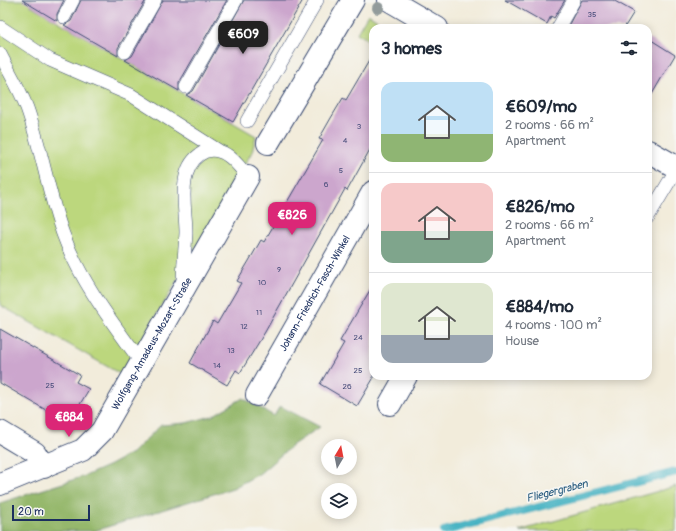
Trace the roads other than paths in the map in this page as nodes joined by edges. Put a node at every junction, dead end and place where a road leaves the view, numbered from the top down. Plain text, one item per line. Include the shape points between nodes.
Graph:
1 (73, 0) edge
2 (155, 0) edge
3 (236, 0) edge
4 (318, 0) edge
5 (353, 0) edge
6 (389, 0) edge
7 (574, 0) edge
8 (64, 16) dead end
9 (430, 24) edge
10 (560, 24) edge
11 (0, 27) edge
12 (125, 52) dead end
13 (0, 54) edge
14 (186, 87) dead end
15 (247, 121) dead end
16 (268, 143) dead end
17 (218, 151) junction
18 (652, 153) edge
19 (676, 168) edge
20 (248, 177) joint
21 (369, 199) edge
22 (652, 210) edge
23 (182, 290) junction
24 (141, 362) junction
25 (404, 380) edge
26 (257, 395) dead end
27 (390, 404) dead end
28 (0, 432) edge
29 (44, 467) junction
30 (0, 484) edge

1 - 8 lane
2 - 12 lane
3 - 14 lane
4 - 15 lane
5 - 16 street
6 - 9 street
7 - 10 lane
11 - 17 lane via 50,60 131,95
13 - 24 lane via 16,81 27,108 56,211 73,256 113,323
17 - 20 lane via 227,155
17 - 23 lane via 202,151 196,156 188,167 184,181 186,233
18 - 19 street
19 - 22 lane
20 - 23 street, Wolfgang-Amadeus-Mozart-Straße
21 - 26 street, Johann-Friedrich-Fasch-Winkel
23 - 24 street, Wolfgang-Amadeus-Mozart-Straße
24 - 29 street, Wolfgang-Amadeus-Mozart-Straße via 114,412 93,442 83,450
25 - 27 street
28 - 29 street via 35,453
29 - 30 street, Wolfgang-Amadeus-Mozart-Straße

